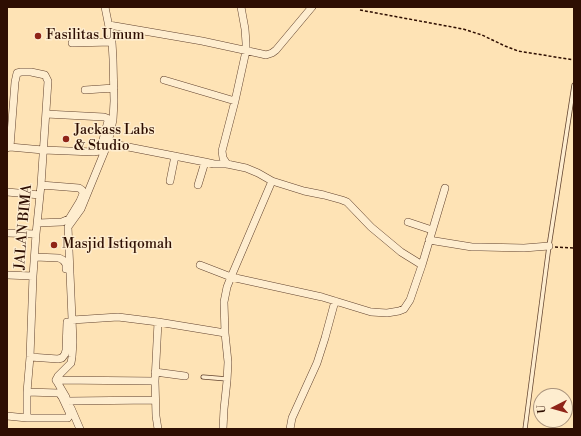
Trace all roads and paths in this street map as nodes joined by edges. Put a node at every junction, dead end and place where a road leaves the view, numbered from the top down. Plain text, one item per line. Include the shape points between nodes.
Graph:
1 (105, 7) edge
2 (241, 7) edge
3 (312, 7) edge
4 (360, 10) dead end
5 (109, 25) junction
6 (72, 42) dead end
7 (112, 42) junction
8 (246, 51) junction
9 (574, 60) edge
10 (164, 80) dead end
11 (574, 86) edge
12 (114, 88) junction
13 (85, 90) dead end
14 (235, 101) junction
15 (46, 114) junction
16 (108, 143) junction
17 (8, 148) edge
18 (43, 150) junction
19 (175, 156) junction
20 (205, 162) junction
21 (227, 164) junction
22 (170, 181) dead end
23 (272, 181) junction
24 (198, 184) dead end
25 (42, 185) junction
26 (445, 188) dead end
27 (7, 192) edge
28 (40, 194) junction
29 (408, 222) dead end
30 (38, 223) junction
31 (432, 230) junction
32 (7, 233) edge
33 (36, 234) junction
34 (429, 240) junction
35 (549, 246) junction
36 (574, 248) edge
37 (35, 257) junction
38 (200, 265) dead end
39 (422, 265) junction
40 (7, 275) edge
41 (33, 276) junction
42 (231, 277) junction
43 (335, 301) junction
44 (72, 320) junction
45 (158, 322) junction
46 (225, 333) junction
47 (30, 357) junction
48 (155, 372) junction
49 (185, 376) dead end
50 (203, 378) dead end
51 (227, 379) junction
52 (56, 380) junction
53 (155, 381) junction
54 (27, 392) junction
55 (155, 400) junction
56 (68, 401) junction
57 (7, 416) edge
58 (26, 418) junction
59 (80, 429) edge
60 (158, 429) edge
61 (223, 429) edge
62 (290, 429) edge
63 (525, 429) edge

1 - 5 street
2 - 8 street
3 - 8 street via 272,53
4 - 9 path via 463,29 518,51
5 - 7 street
5 - 8 street
6 - 7 street
7 - 12 street
8 - 14 street
10 - 14 street
11 - 35 lane
12 - 13 street
12 - 16 street via 113,120
14 - 21 street via 222,151 222,158
15 - 17 street, JALAN BIMA via 48,81 45,75 19,72 16,75
15 - 18 street, JALAN BIMA
15 - 18 street via 104,116 108,121 98,151
16 - 19 street
16 - 44 street via 81,209 68,227
17 - 18 street
18 - 25 street, JALAN BIMA
19 - 20 street
19 - 22 street
20 - 21 street
20 - 24 street
21 - 23 street via 246,168
23 - 39 street via 347,202 371,227
23 - 42 street
25 - 28 street, JALAN BIMA
25 - 30 street via 79,188 83,194 69,219 62,222
26 - 31 street
27 - 28 street
28 - 30 street, JALAN BIMA
29 - 31 street
30 - 33 street, JALAN BIMA
31 - 34 street
32 - 33 street
33 - 37 street, JALAN BIMA
34 - 35 street via 476,247
34 - 39 street
35 - 36 path
35 - 63 lane
37 - 41 street, JALAN BIMA
37 - 47 street via 58,258 66,264 66,350 62,358
38 - 42 street
39 - 43 street via 410,300 399,312 371,312
40 - 41 street
41 - 47 street, JALAN BIMA
42 - 43 street
42 - 46 street via 224,302
43 - 62 street via 317,363 292,418
44 - 45 street via 118,317
44 - 52 street via 71,363
45 - 46 street
45 - 48 street
46 - 51 street
47 - 54 street, JALAN BIMA
48 - 49 street
48 - 53 street
50 - 51 lane
51 - 61 street
52 - 53 street
52 - 56 street
53 - 55 street
54 - 58 street, JALAN BIMA
54 - 58 street via 58,393 70,416
55 - 56 street
55 - 60 street
56 - 59 street
57 - 58 street

